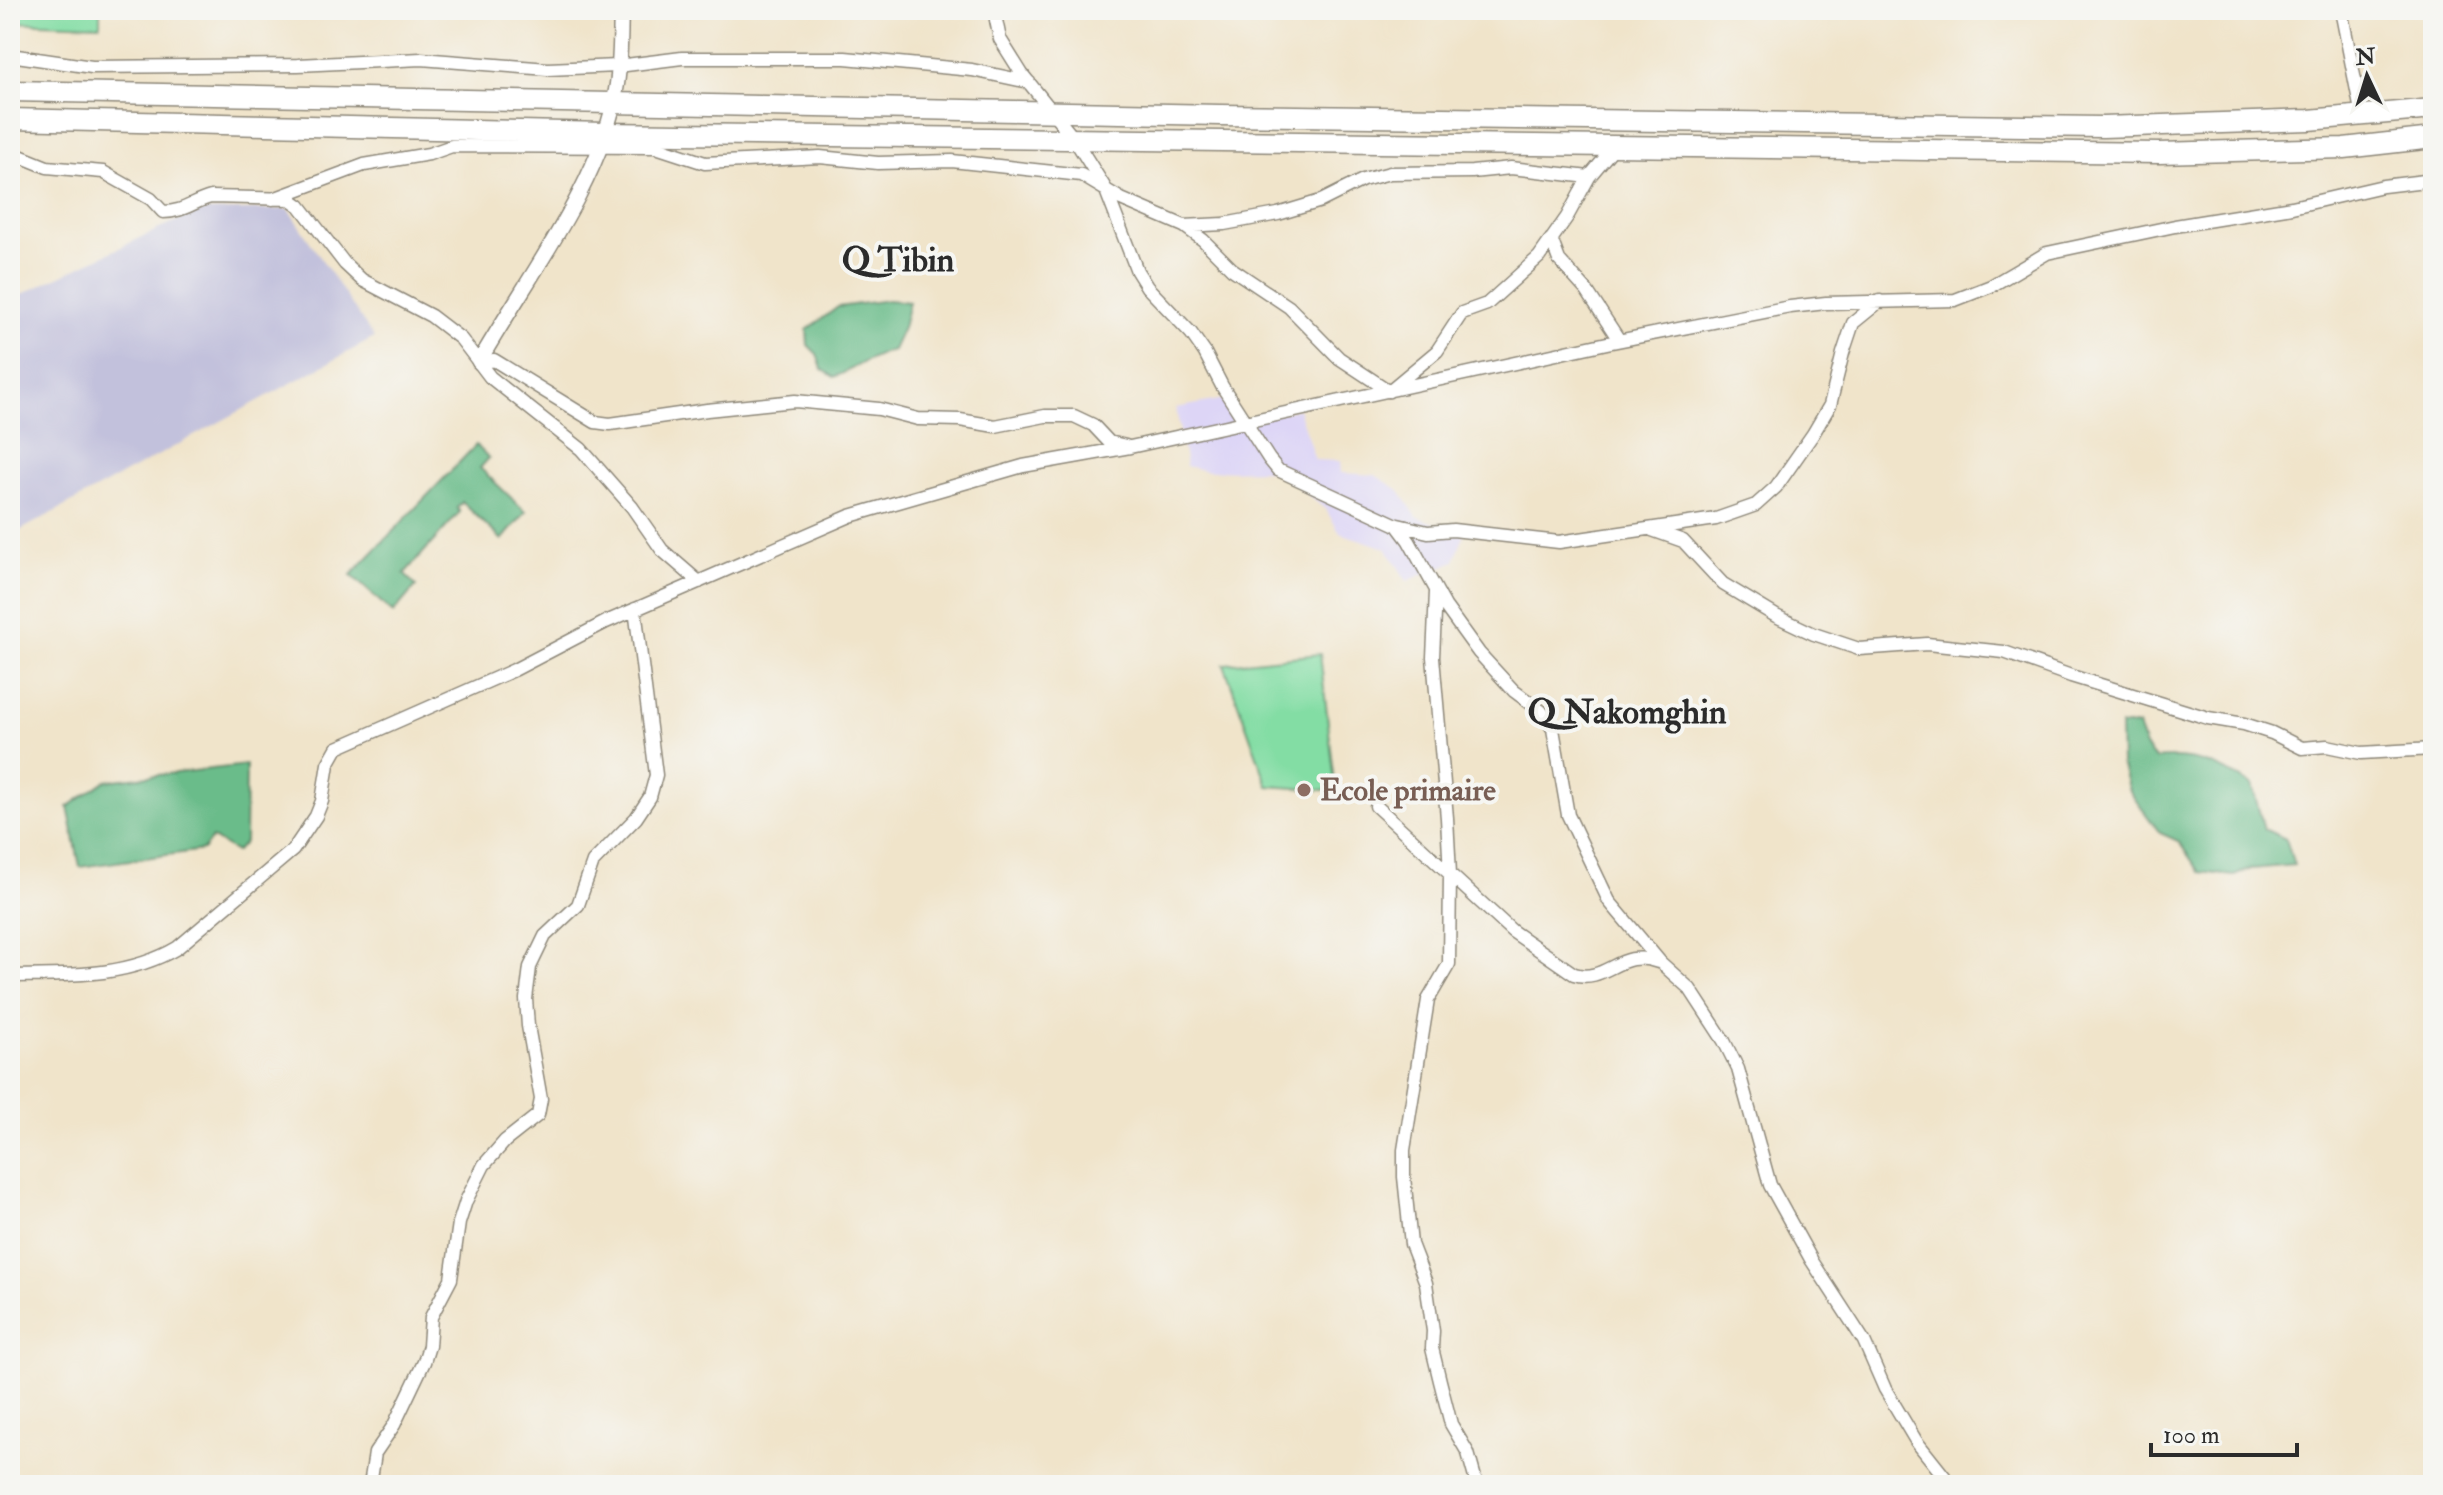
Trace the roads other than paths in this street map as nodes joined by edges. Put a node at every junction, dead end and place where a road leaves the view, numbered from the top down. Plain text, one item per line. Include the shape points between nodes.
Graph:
1 (621, 10) edge
2 (999, 10) edge
3 (2341, 10) edge
4 (10, 55) edge
5 (618, 66) junction
6 (1029, 82) junction
7 (10, 91) edge
8 (614, 101) junction
9 (2433, 109) edge
10 (1051, 110) junction
11 (2362, 116) junction
12 (10, 119) edge
13 (2433, 138) edge
14 (602, 139) junction
15 (1075, 140) junction
16 (1615, 146) junction
17 (10, 152) edge
18 (1589, 177) junction
19 (2433, 180) edge
20 (1105, 188) junction
21 (273, 199) junction
22 (1184, 226) junction
23 (1551, 239) junction
24 (1880, 301) junction
25 (1619, 340) junction
26 (479, 362) junction
27 (1389, 391) junction
28 (1245, 422) junction
29 (1130, 447) junction
30 (1397, 525) junction
31 (1652, 530) junction
32 (699, 582) junction
33 (1436, 588) junction
34 (635, 609) junction
35 (2433, 749) edge
36 (1376, 806) dead end
37 (1450, 874) junction
38 (1661, 963) junction
39 (10, 976) edge
40 (370, 1485) edge
41 (1477, 1485) edge
42 (1951, 1485) edge

1 - 5 street
2 - 6 street via 1000,39
3 - 11 street
4 - 5 street via 92,67 421,59 548,69
5 - 6 street via 682,58 845,58 972,70
5 - 8 street
6 - 10 street
7 - 8 highway
8 - 10 highway
8 - 14 street
9 - 11 highway
10 - 11 highway via 2103,127
10 - 15 street
12 - 14 highway
13 - 16 highway via 2344,148 2203,153
14 - 15 highway
14 - 20 street via 656,147 705,163 820,157 878,163 952,161 1062,171
14 - 21 street via 452,146 364,165
14 - 26 street via 569,213
15 - 16 highway
15 - 20 street
16 - 18 street
17 - 21 street via 47,167 103,172 151,199 163,212 179,212 211,197
18 - 22 street via 1511,168 1390,173 1278,214
18 - 23 street
19 - 24 street via 2047,253 1984,290 1955,300
20 - 22 street
20 - 28 street via 1137,271 1191,333
21 - 26 street via 290,199 300,206 362,280 431,316 461,339
22 - 27 street via 1232,269 1289,307 1339,358
23 - 25 street via 1559,260
23 - 27 street via 1539,257 1487,304 1462,313 1437,351
24 - 25 street via 1790,307
24 - 31 street via 1853,323 1830,405 1776,487 1756,505 1716,519
25 - 27 street
26 - 29 street via 494,360 595,422 610,424 795,401 995,426 1074,416 1093,425 1109,442
26 - 32 street via 490,377 581,449 662,550
27 - 28 street
28 - 29 street
28 - 30 street via 1278,470
29 - 32 street via 1023,466 850,516
30 - 31 street via 1559,542
30 - 33 street
31 - 35 street via 1683,541 1723,584 1776,616 1859,649 1927,644 2004,652 2208,718 2272,733 2302,748 2327,746 2361,753
32 - 34 street
33 - 37 street via 1433,657
33 - 38 street via 1479,653 1553,729 1568,815 1609,901
34 - 39 street via 514,670 337,748 316,816 293,850 157,960 96,974
34 - 40 street via 654,784 636,818 593,862 578,905 545,936 530,967 526,999 541,1099 538,1115 484,1165 466,1201 451,1279 431,1317 424,1362 375,1453
36 - 37 street
37 - 38 street via 1512,931 1574,974 1585,978 1632,957
37 - 41 street via 1449,964 1428,1000 1404,1177 1411,1244 1426,1283 1432,1348 1451,1424 1468,1453
38 - 42 street via 1690,989 1724,1041 1738,1069 1770,1185 1864,1341 1908,1428

